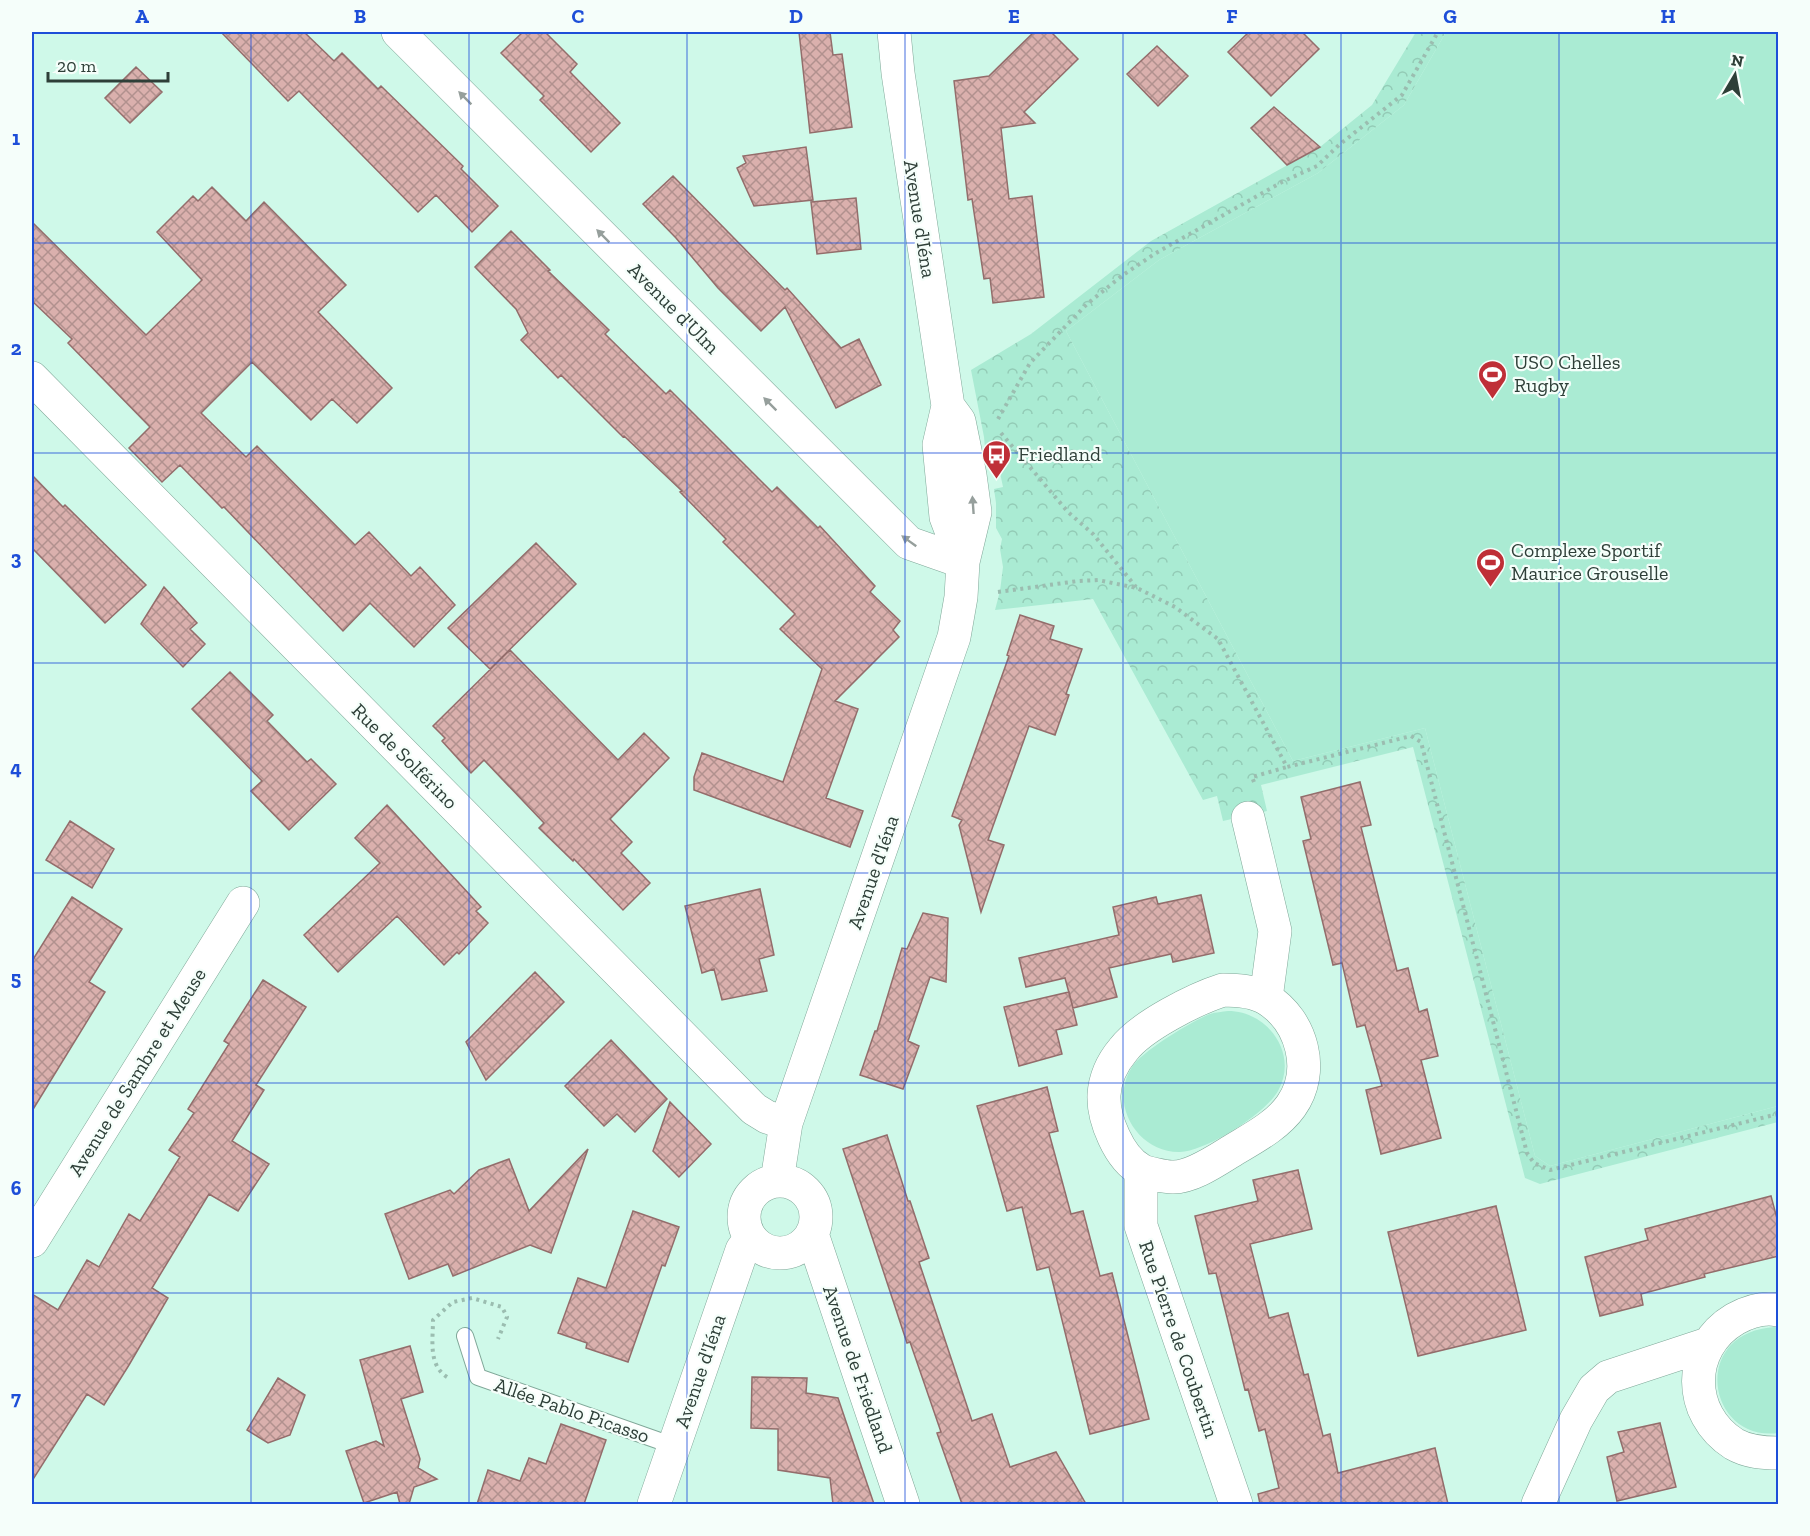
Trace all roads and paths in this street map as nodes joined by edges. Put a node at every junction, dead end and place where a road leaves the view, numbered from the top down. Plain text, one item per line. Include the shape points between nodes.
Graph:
1 (398, 32) edge
2 (894, 32) edge
3 (1438, 32) edge
4 (32, 378) edge
5 (963, 562) junction
6 (1137, 588) junction
7 (994, 592) dead end
8 (1248, 818) dead end
9 (243, 903) dead end
10 (1266, 998) junction
11 (1779, 1114) edge
12 (786, 1124) junction
13 (1141, 1170) junction
14 (777, 1181) junction
15 (812, 1234) junction
16 (750, 1239) junction
17 (32, 1241) edge
18 (1779, 1310) edge
19 (465, 1336) dead end
20 (1708, 1344) junction
21 (674, 1446) junction
22 (1779, 1453) edge
23 (654, 1504) edge
24 (903, 1504) edge
25 (1236, 1504) edge
26 (1538, 1504) edge

5 -> 1 street, Avenue d'Ulm via 909,543
2 - 5 street, Avenue d'Iéna via 948,406 958,421 975,512
3 - 6 path via 1402,95 1317,166 1156,252 1088,304 1030,363 995,425
4 - 12 street, Rue de Solférino via 754,1109
5 - 12 street, Avenue d'Iéna via 952,645
6 - 7 path via 1078,580
6 - 11 path via 1174,607 1218,639 1287,767 1411,736 1421,742 1527,1153 1534,1163 1550,1170
8 - 10 street via 1275,931
9 - 17 street, Avenue de Sambre et Meuse
10 - 13 street via 1283,1010 1295,1027 1303,1051 1302,1081 1291,1106 1266,1130 1194,1172 1172,1177
10 - 13 street via 1246,991 1223,990 1208,995 1136,1036 1112,1064 1104,1097 1109,1127 1123,1154
12 - 14 street, Avenue d'Iéna
13 - 25 street, Rue Pierre de Coubertin via 1141,1226
14 - 15 street via 798,1186 813,1202 816,1212
14 - 16 street via 757,1189 744,1207 743,1219
15 - 16 street via 794,1251 783,1254 770,1253
15 - 24 street, Avenue de Friedland
16 - 21 street, Avenue d'Iéna via 742,1250
18 - 20 street via 1746,1313 1724,1326
19 - 21 lane, Allée Pablo Picasso via 478,1377
20 - 22 street via 1700,1366 1698,1389 1704,1411 1717,1431 1736,1445 1758,1453
20 - 26 street via 1608,1377 1594,1389
21 - 23 street, Avenue d'Iéna

